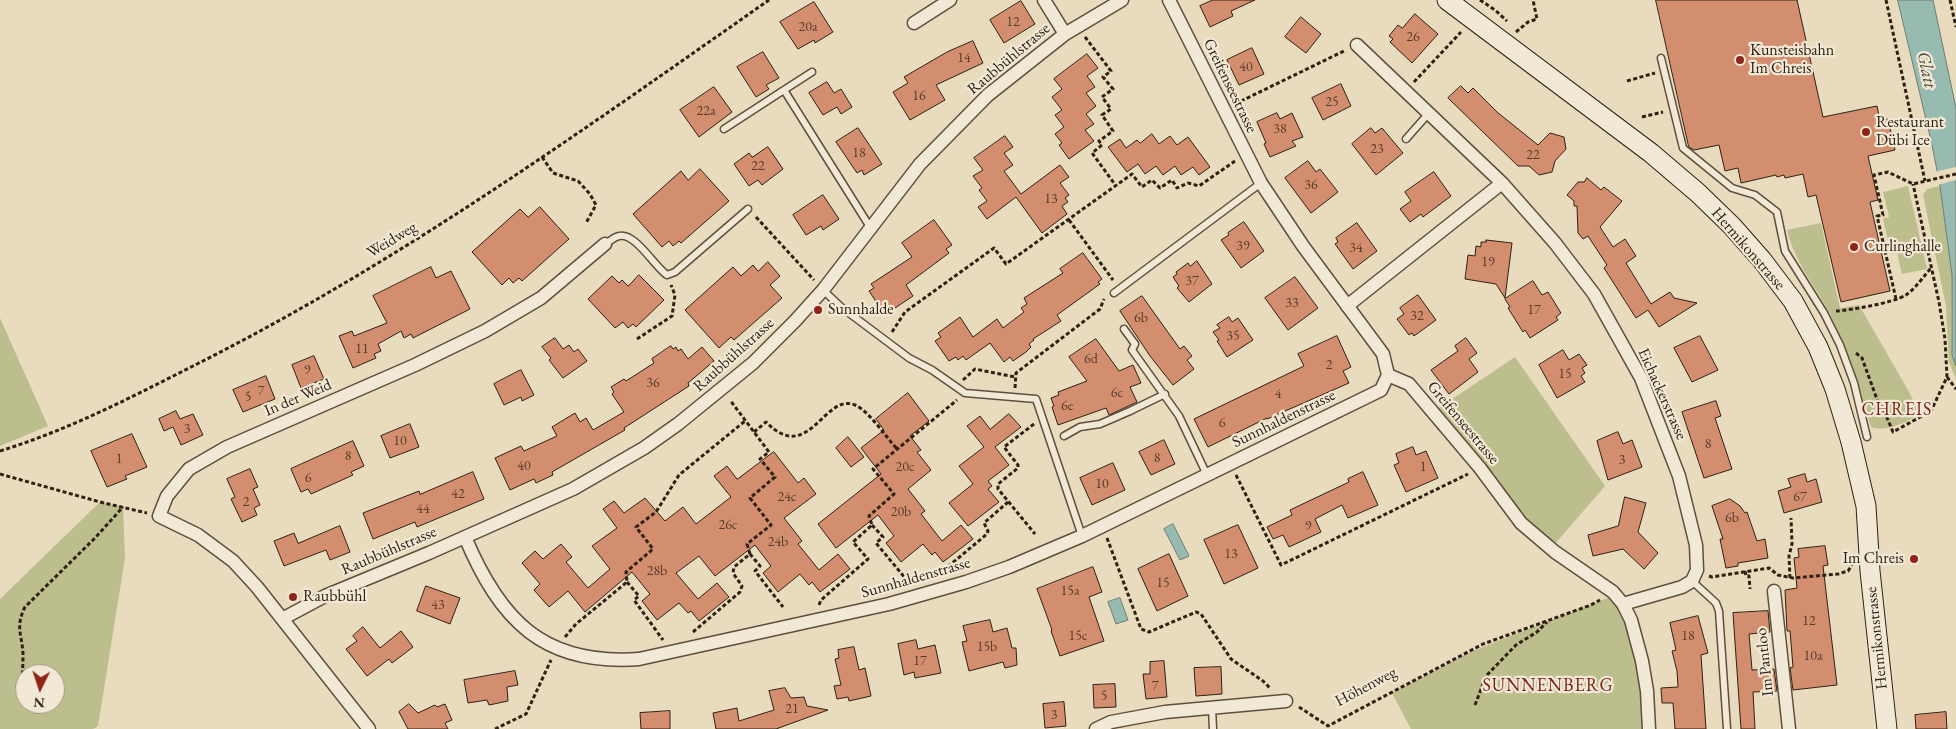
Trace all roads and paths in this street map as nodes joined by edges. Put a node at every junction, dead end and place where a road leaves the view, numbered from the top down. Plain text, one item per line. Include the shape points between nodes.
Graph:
1 (769, 0) edge
2 (950, 0) edge
3 (1044, 0) edge
4 (1122, 0) edge
5 (1169, 0) edge
6 (1448, 0) edge
7 (1533, 0) edge
8 (1886, 0) edge
9 (1950, 0) edge
10 (1481, 1) edge
11 (914, 23) dead end
12 (1956, 27) edge
13 (1518, 29) junction
14 (1463, 30) dead end
15 (1065, 34) junction
16 (1085, 36) dead end
17 (1512, 38) dead end
18 (1357, 45) dead end
19 (1336, 54) dead end
20 (1661, 58) dead end
21 (1664, 71) junction
22 (812, 72) dead end
23 (1627, 81) dead end
24 (784, 90) junction
25 (1405, 91) junction
26 (1230, 107) dead end
27 (1674, 110) junction
28 (1429, 113) junction
29 (1642, 117) dead end
30 (724, 129) dead end
31 (1406, 139) dead end
32 (1245, 154) junction
33 (542, 157) junction
34 (1956, 174) edge
35 (1927, 180) junction
36 (1261, 183) junction
37 (1502, 183) junction
38 (1913, 184) junction
39 (1116, 186) junction
40 (748, 208) joint
41 (1069, 220) junction
42 (586, 223) dead end
43 (870, 227) junction
44 (605, 244) joint
45 (1931, 268) junction
46 (667, 275) junction
47 (819, 285) junction
48 (1109, 286) dead end
49 (1114, 293) dead end
50 (1106, 296) dead end
51 (1896, 299) junction
52 (1347, 306) junction
53 (1824, 312) junction
54 (1124, 329) dead end
55 (637, 339) dead end
56 (886, 341) junction
57 (1840, 345) junction
58 (1388, 375) junction
59 (1015, 377) junction
60 (1946, 377) junction
61 (956, 387) junction
62 (1956, 389) edge
63 (965, 393) junction
64 (1165, 394) junction
65 (1014, 397) junction
66 (729, 399) dead end
67 (1042, 418) junction
68 (745, 421) junction
69 (754, 432) junction
70 (1064, 436) dead end
71 (1867, 437) dead end
72 (897, 449) junction
73 (0, 451) edge
74 (1480, 468) junction
75 (1234, 472) dead end
76 (0, 474) edge
77 (1207, 475) junction
78 (1008, 502) junction
79 (123, 507) junction
80 (159, 516) junction
81 (1791, 518) dead end
82 (872, 526) junction
83 (1035, 534) dead end
84 (1106, 535) dead end
85 (1082, 536) junction
86 (465, 537) junction
87 (750, 554) junction
88 (1853, 564) dead end
89 (1745, 571) junction
90 (1712, 577) dead end
91 (906, 578) dead end
92 (1790, 578) junction
93 (936, 580) dead end
94 (1692, 581) junction
95 (627, 582) junction
96 (1750, 589) dead end
97 (1774, 591) dead end
98 (1613, 592) junction
99 (1623, 604) junction
100 (783, 607) dead end
101 (817, 610) dead end
102 (282, 619) junction
103 (1547, 621) junction
104 (692, 639) dead end
105 (562, 640) dead end
106 (666, 644) dead end
107 (553, 658) dead end
108 (23, 664) edge
109 (1286, 702) junction
110 (1475, 705) dead end
111 (1212, 708) junction
112 (369, 729) edge
113 (495, 729) edge
114 (1096, 729) edge
115 (1212, 729) edge
116 (1649, 729) edge
117 (1727, 729) edge
118 (1789, 729) edge
119 (1887, 729) edge

1 - 33 path, Weidweg
2 - 11 street
3 - 15 street
4 - 15 street, Raubbühlstrasse
5 - 32 street, Greifenseestrasse
6 - 119 street, Hermikonstrasse via 1698,192 1762,260 1793,301 1818,347 1835,389 1866,506
7 - 13 path via 1537,19
8 - 35 path
9 - 12 path
10 - 13 path
13 - 17 path
14 - 25 path
15 - 43 street, Raubbühlstrasse via 988,95 920,164
16 - 39 path via 1111,71 1103,77 1113,90 1102,97 1111,109 1102,115 1113,130 1099,141 1102,146 1092,153
18 - 25 street, Eichackerstrasse
19 - 26 path
20 - 21 lane
21 - 23 path
21 - 27 lane
22 - 24 lane
24 - 30 lane
24 - 43 lane
25 - 28 street, Eichackerstrasse
27 - 29 path
27 - 53 lane via 1682,148 1732,188 1755,194 1777,212 1785,251
28 - 31 lane
28 - 37 street, Eichackerstrasse
32 - 36 street, Greifenseestrasse
32 - 39 path via 1199,186 1188,182 1177,188 1172,180 1160,188 1152,180 1142,187 1132,174
33 - 42 path via 553,173 578,181 590,194 596,205
33 - 73 path, Weidweg via 426,234 256,334 114,406
34 - 35 path
35 - 38 path
36 - 49 lane
36 - 52 street, Greifenseestrasse
37 - 52 street
37 - 94 street, Eichackerstrasse via 1555,243 1594,294 1641,378 1679,476 1696,545 1697,570
38 - 45 path
38 - 51 path via 1888,172 1874,175 1884,215 1877,216
39 - 41 path
40 - 46 lane via 675,272
40 - 47 path
41 - 48 path via 1114,281
41 - 56 path via 1006,264 994,248 905,312
43 - 47 street, Raubbühlstrasse
44 - 46 lane via 619,236 627,236
44 - 80 street, In der Weid via 541,298 485,331 415,366 227,447 188,468 167,496
45 - 51 path via 1914,289
45 - 60 path via 1946,339
46 - 55 path via 675,295 672,316
47 - 56 lane via 841,307
47 - 86 street, Raubbühlstrasse via 795,321 753,363 672,429 573,489
50 - 59 path via 1100,309
51 - 53 path
52 - 58 street, Greifenseestrasse via 1384,354
53 - 57 lane
54 - 64 lane via 1135,344 1132,350
56 - 61 lane
57 - 60 path via 1844,344 1862,358 1893,432 1930,411
57 - 71 lane via 1854,383
58 - 74 street, Greifenseestrasse via 1409,384
58 - 77 street, Sunnhaldenstrasse via 1381,390
59 - 61 path via 975,369
59 - 65 path
60 - 62 path
61 - 63 lane
63 - 65 lane
63 - 72 path
64 - 70 lane via 1130,412 1100,424 1080,427
64 - 77 lane
65 - 67 lane via 1036,399
66 - 68 path
67 - 78 path via 1004,447 1018,465 998,484
67 - 85 lane
68 - 69 path
68 - 95 path via 679,476 656,512 636,527 653,549 626,572
69 - 72 path via 766,422 789,438 801,434 841,404 852,404 862,409
69 - 87 path via 769,452 760,459 775,477 750,498 771,525 747,544
72 - 82 path via 873,469 894,494 869,516
74 - 75 path via 1281,564
74 - 98 street, Greifenseestrasse via 1521,523 1554,552
76 - 79 path
77 - 85 street, Sunnhaldenstrasse
78 - 83 path
78 - 93 path via 984,523 988,531 986,534 940,572
79 - 80 path
79 - 108 path via 24,607 19,618
80 - 102 street via 198,535 232,561 257,586
81 - 92 path
82 - 91 path via 883,537 876,543
82 - 101 path via 853,542 868,559 821,600
84 - 109 path via 1141,629 1149,632 1196,612 1201,614 1231,660 1263,681
85 - 86 street, Sunnhaldenstrasse via 1009,567 896,602 657,656 618,660 574,654 529,632 489,588
86 - 102 street, Raubbühlstrasse via 325,596
87 - 100 path via 760,566 754,571
87 - 104 path via 734,567 733,573 742,586 740,592 691,633
88 - 92 path via 1848,571 1838,574
89 - 90 path
89 - 92 path via 1769,568
89 - 96 path via 1749,576
94 - 99 street via 1682,587
94 - 117 lane via 1716,603 1719,612
95 - 105 path via 576,624
95 - 106 path via 639,596 634,600
97 - 118 street, Im Pantloo
98 - 99 street, Greifenseestrasse
98 - 103 path, Höhenweg via 1591,605
99 - 116 street, Greifenseestrasse via 1642,661
102 - 112 street
103 - 109 path, Höhenweg via 1483,644 1328,726
103 - 110 path via 1537,632 1516,645 1486,676
107 - 113 path via 526,714
109 - 111 street
111 - 114 street via 1165,712 1111,722
111 - 115 lane

